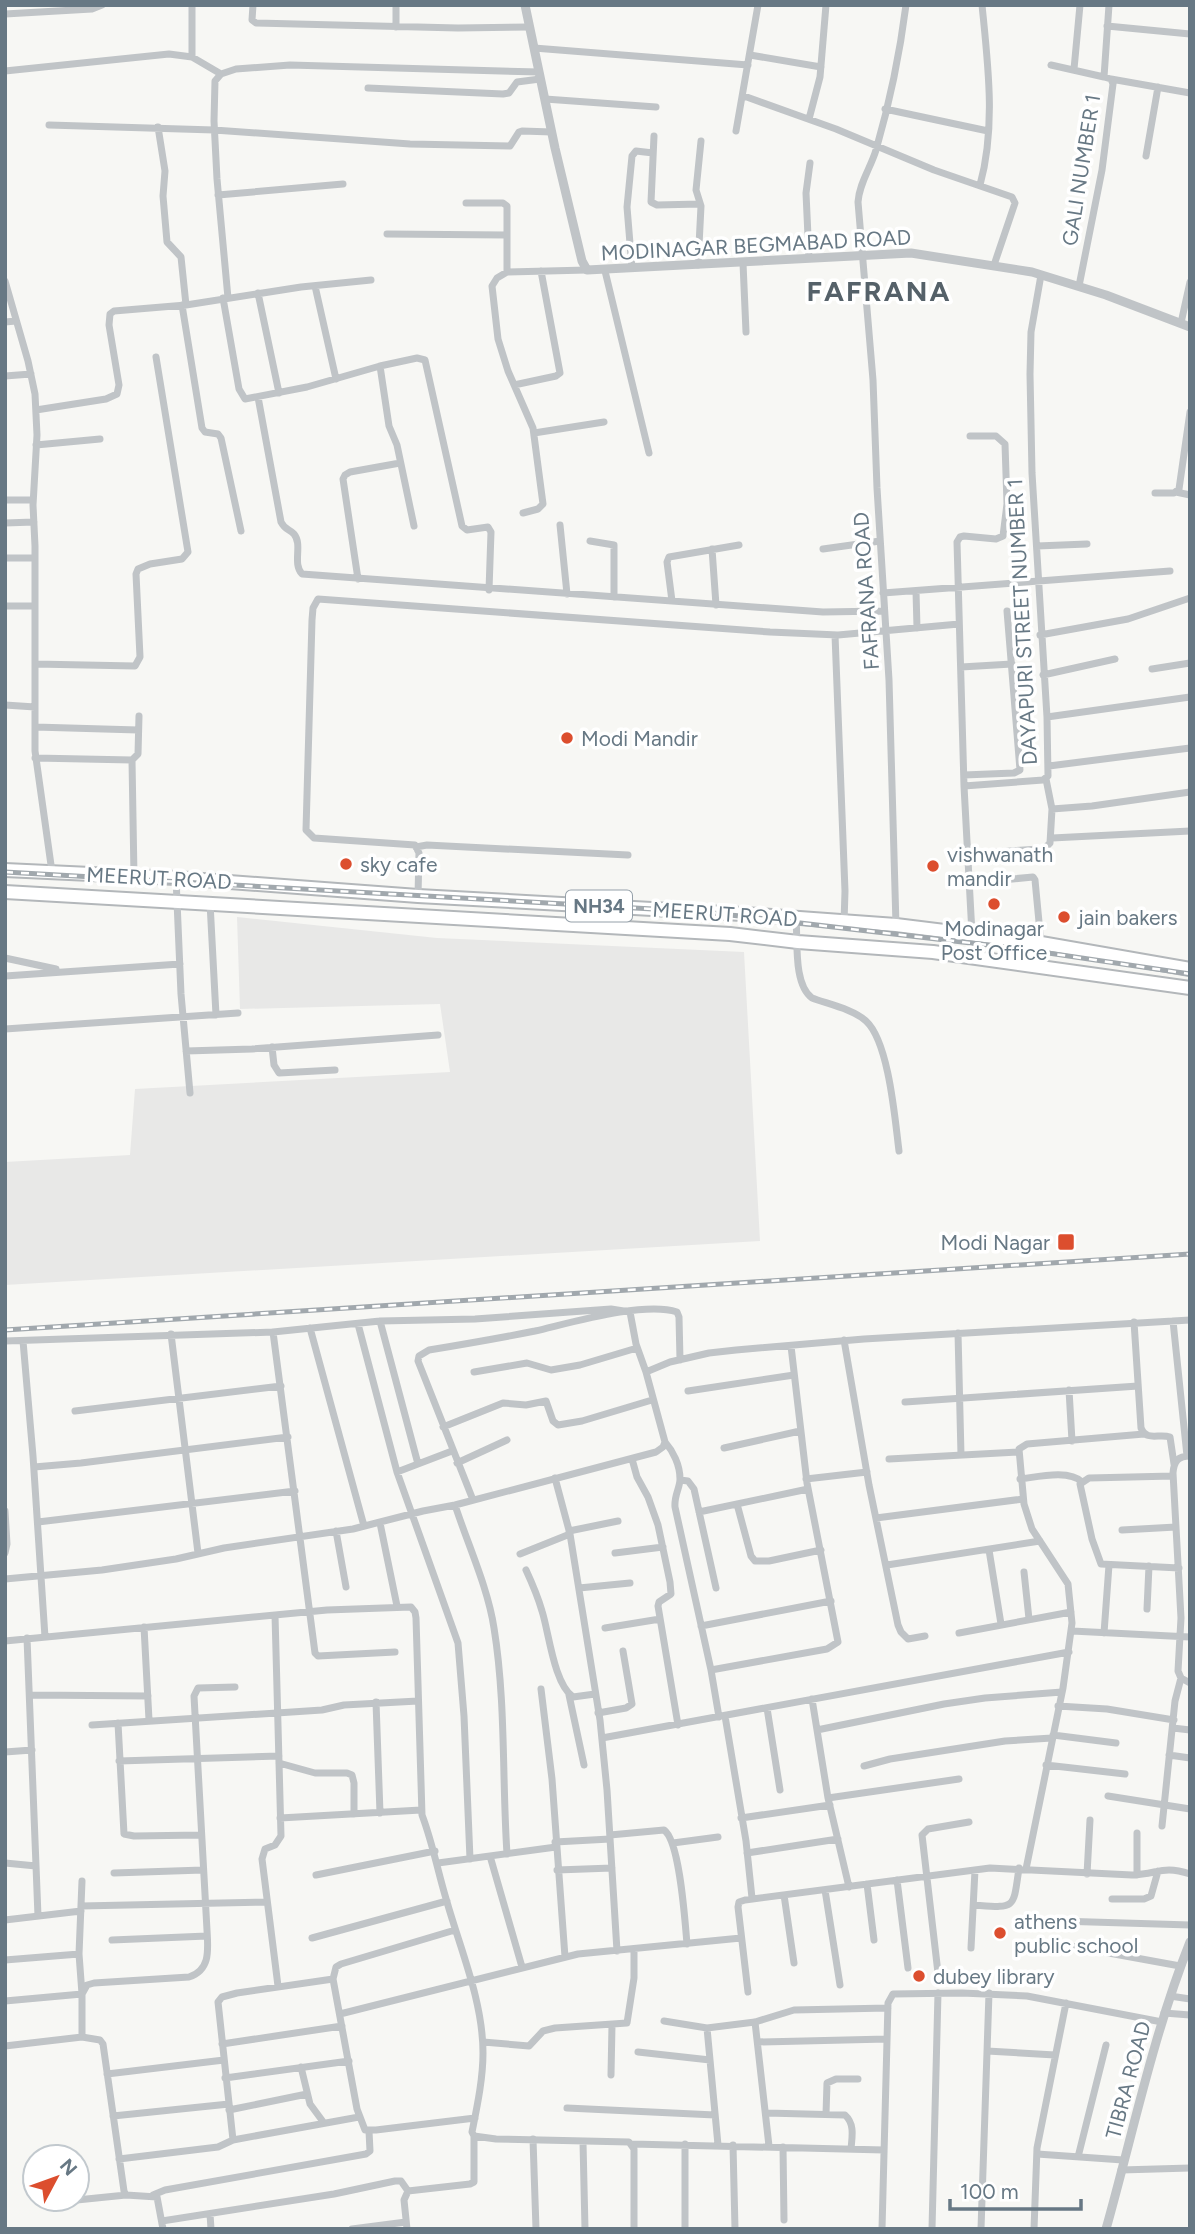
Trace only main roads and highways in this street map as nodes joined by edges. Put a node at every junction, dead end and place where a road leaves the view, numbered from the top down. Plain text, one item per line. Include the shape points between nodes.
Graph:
1 (5, 870) edge
2 (5, 892) edge
3 (741, 914) junction
4 (741, 935) junction
5 (1190, 969) edge
6 (1190, 988) edge

1 - 3 highway, MEERUT ROAD / NH34
2 - 4 highway, MEERUT ROAD / NH34
3 - 4 highway
3 - 5 highway, MEERUT ROAD / NH34 via 972,934
4 - 6 highway, MEERUT ROAD / NH34 via 933,951

